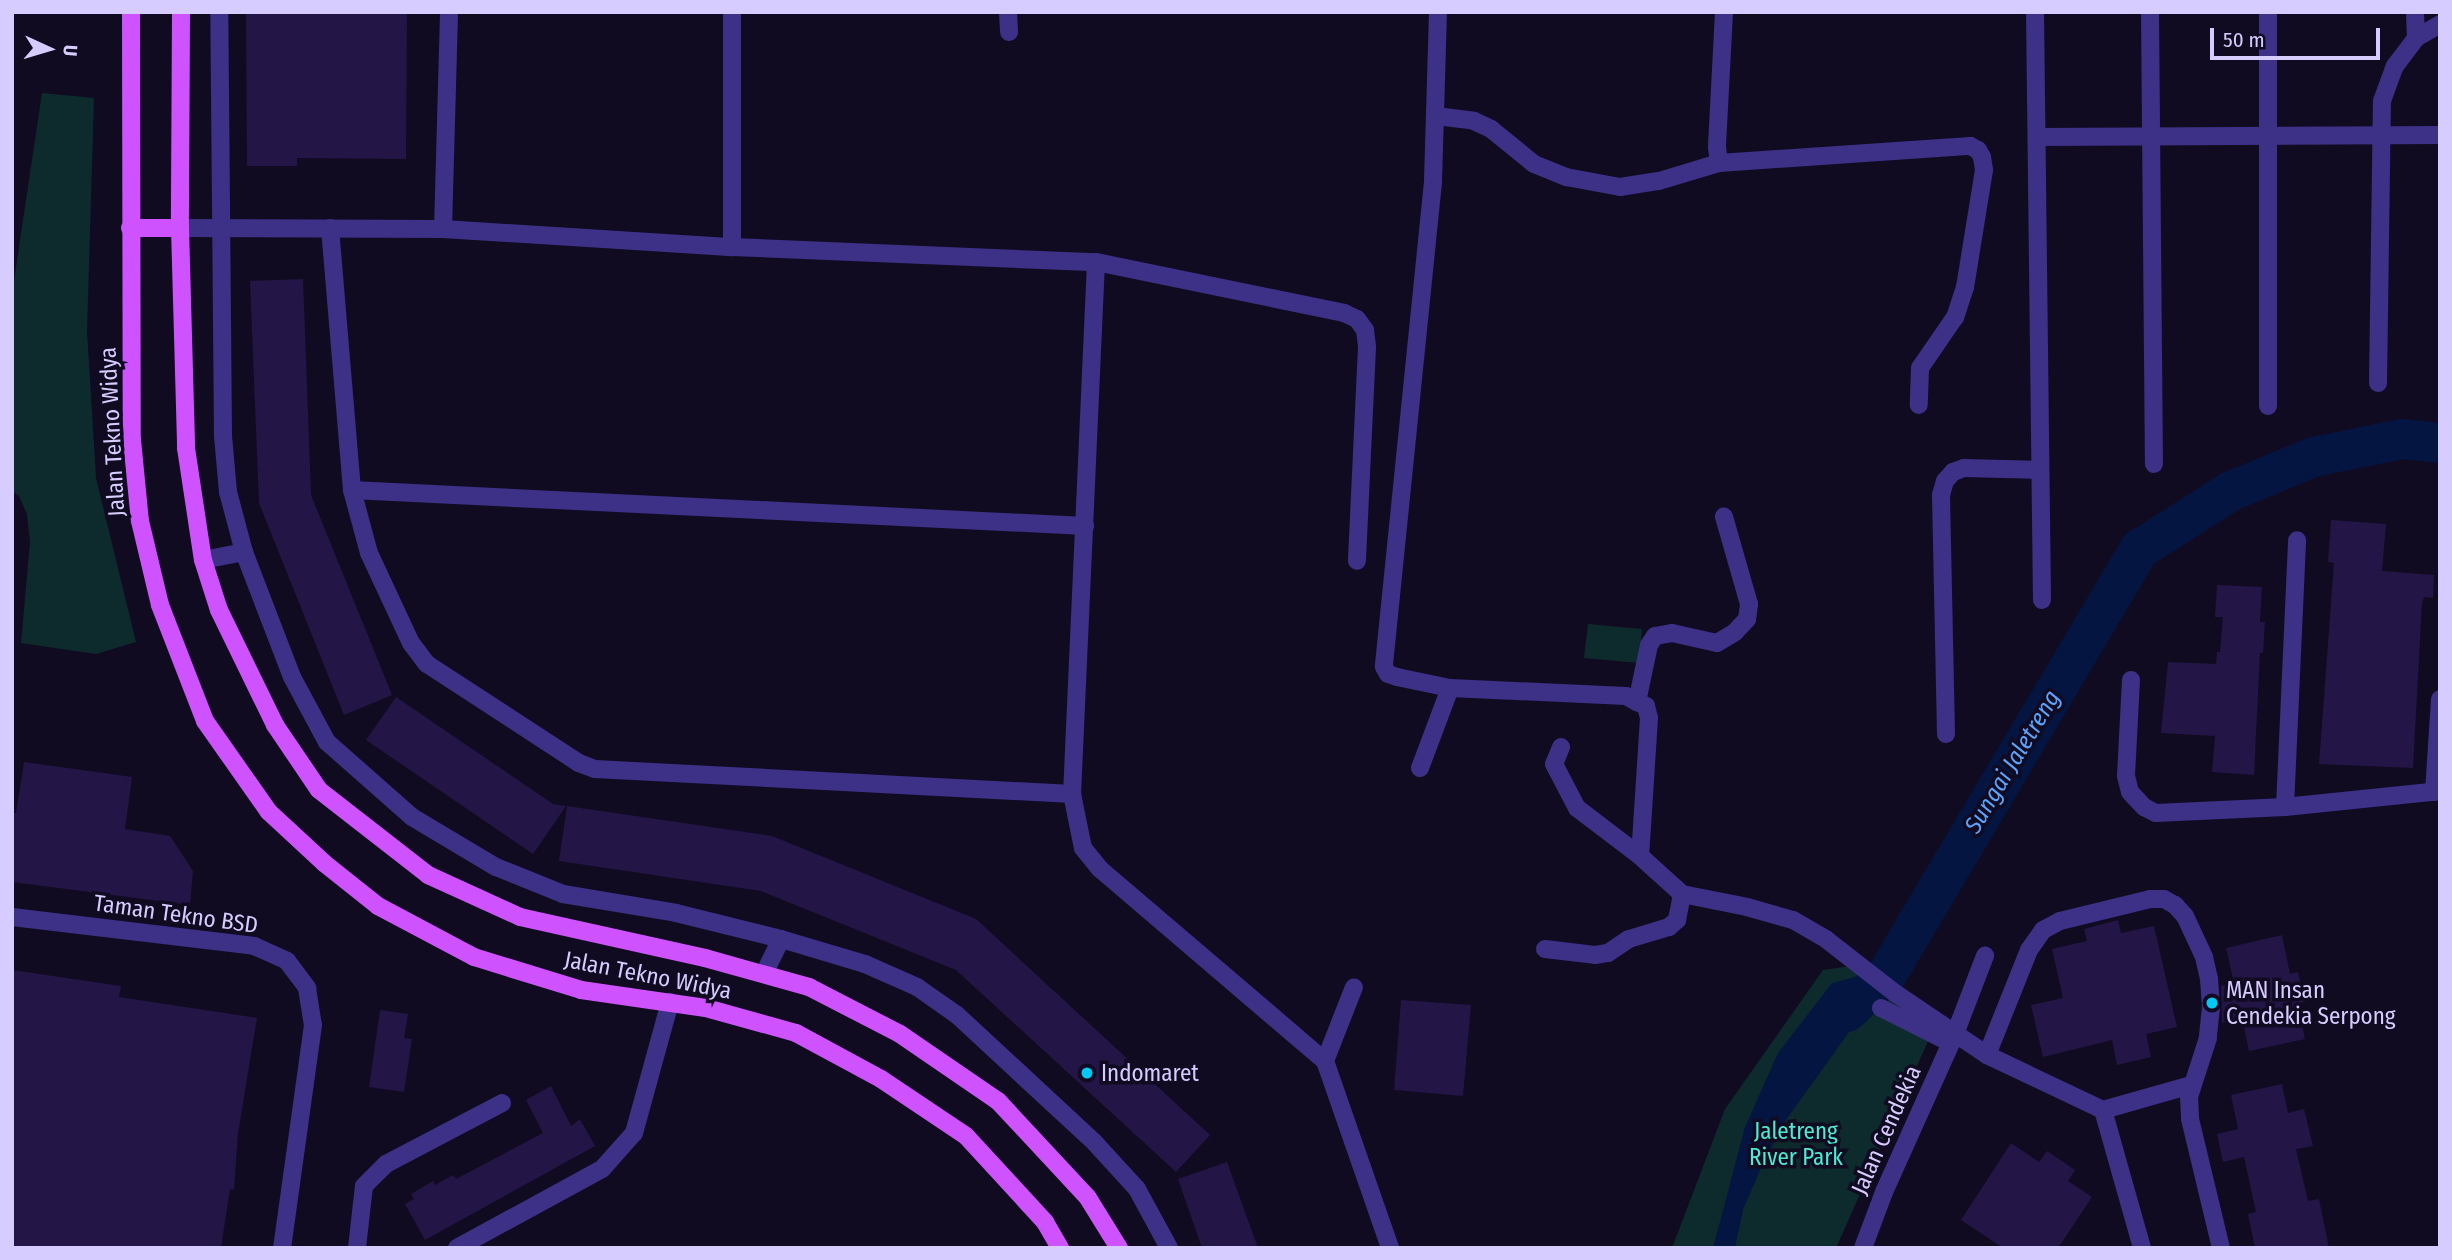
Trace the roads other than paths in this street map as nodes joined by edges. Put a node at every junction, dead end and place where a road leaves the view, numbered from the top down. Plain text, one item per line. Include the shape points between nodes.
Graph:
1 (131, 12) edge
2 (181, 12) edge
3 (219, 12) edge
4 (449, 12) edge
5 (732, 12) edge
6 (1009, 12) edge
7 (1438, 12) edge
8 (1724, 12) edge
9 (2035, 12) edge
10 (2150, 12) edge
11 (2268, 12) edge
12 (2415, 12) edge
13 (2440, 24) edge
14 (1009, 32) dead end
15 (2416, 38) junction
16 (1436, 117) junction
17 (2379, 134) junction
18 (2268, 135) junction
19 (2440, 135) edge
20 (2151, 136) junction
21 (2037, 137) junction
22 (1718, 163) junction
23 (130, 228) junction
24 (180, 228) junction
25 (330, 228) junction
26 (222, 229) junction
27 (443, 229) junction
28 (732, 247) junction
29 (1096, 262) junction
30 (2378, 383) dead end
31 (1919, 405) dead end
32 (2268, 406) dead end
33 (2154, 464) dead end
34 (2040, 470) junction
35 (352, 490) junction
36 (1724, 517) dead end
37 (1085, 526) junction
38 (2297, 540) dead end
39 (244, 552) junction
40 (203, 560) junction
41 (1357, 561) dead end
42 (2042, 600) dead end
43 (2131, 680) dead end
44 (1450, 688) junction
45 (2440, 699) edge
46 (1637, 702) junction
47 (1946, 733) dead end
48 (1561, 747) dead end
49 (1420, 768) dead end
50 (2437, 792) edge
51 (1072, 794) junction
52 (2285, 807) junction
53 (1640, 856) junction
54 (1682, 894) junction
55 (12, 917) edge
56 (781, 939) junction
57 (1545, 949) dead end
58 (1985, 956) dead end
59 (764, 974) junction
60 (1354, 986) dead end
61 (670, 1002) junction
62 (1881, 1007) dead end
63 (1953, 1039) junction
64 (1987, 1055) junction
65 (1325, 1061) junction
66 (2190, 1085) junction
67 (502, 1103) dead end
68 (2102, 1110) junction
69 (282, 1248) edge
70 (357, 1248) edge
71 (457, 1248) edge
72 (1060, 1248) edge
73 (1119, 1248) edge
74 (1169, 1248) edge
75 (1390, 1248) edge
76 (1863, 1248) edge
77 (2142, 1248) edge
78 (2221, 1248) edge

1 - 23 main road, Jalan Tekno Widya
2 - 24 main road, Jalan Tekno Widya
3 - 26 street
4 - 27 street
5 - 28 street
6 - 14 street
7 - 16 street
8 - 22 street
9 - 21 street
10 - 20 street
11 - 18 street
12 - 15 street
13 - 15 street
15 - 17 street via 2388,82
16 - 22 street via 1474,121 1534,164 1566,177 1620,187
16 - 44 street via 1384,667 1397,677
17 - 18 street
17 - 19 street
17 - 30 street
18 - 20 street
18 - 32 street
20 - 21 street
20 - 33 street
21 - 34 street
22 - 31 street via 1978,149 1984,170 1965,287 1955,317 1920,368
23 - 24 main road
23 - 61 main road, Jalan Tekno Widya via 132,440 140,520 160,605 205,721 269,811 378,906 474,957 581,990
24 - 26 street
24 - 40 main road, Jalan Tekno Widya via 186,448
25 - 26 street
25 - 27 street
25 - 35 street
26 - 39 street via 223,436 228,492
27 - 28 street
28 - 29 street
29 - 37 street
29 - 41 street via 1344,313 1357,320 1365,330 1367,347
34 - 42 street
34 - 47 street via 1964,468 1945,481 1941,495
35 - 37 street
35 - 51 street via 369,553 411,643 427,664 579,763 595,769
36 - 46 street via 1749,604 1747,619 1717,643 1672,633 1655,635
37 - 51 street
38 - 52 street
39 - 40 street
39 - 56 street via 292,677 327,742 412,817 496,867 563,894 676,913
40 - 59 main road, Jalan Tekno Widya via 219,610 275,725 319,790 428,875 520,917
43 - 52 street via 2126,776 2130,792 2144,807 2157,813
44 - 46 street via 1626,696
44 - 49 street
45 - 50 street
46 - 53 street via 1646,706 1649,718
48 - 53 street via 1554,764 1577,808
50 - 52 street
51 - 65 street via 1083,848 1100,869
53 - 54 street
54 - 57 street via 1677,920 1669,927 1629,939 1608,953
54 - 63 street via 1793,920 1827,940
55 - 69 street, Taman Tekno BSD via 254,946 287,961 307,988 313,1025
56 - 59 street
56 - 74 street via 865,964 917,987 957,1015 1095,1143 1137,1189
58 - 63 street, Jalan Cendekia
59 - 73 main road, Jalan Tekno Widya via 809,987 900,1034 998,1101 1088,1198
60 - 65 street
61 - 71 street via 634,1133 602,1169
61 - 72 main road, Jalan Tekno Widya via 796,1034 881,1079 966,1136 1045,1222
62 - 63 street
63 - 64 street
63 - 76 street, Jalan Cendekia
64 - 66 street via 2029,950 2043,930 2060,920 2164,899 2185,916 2209,979 2208,1038
64 - 68 street
65 - 75 street
66 - 68 street
66 - 78 street via 2190,1119
67 - 70 street via 386,1164 364,1186
68 - 77 street

